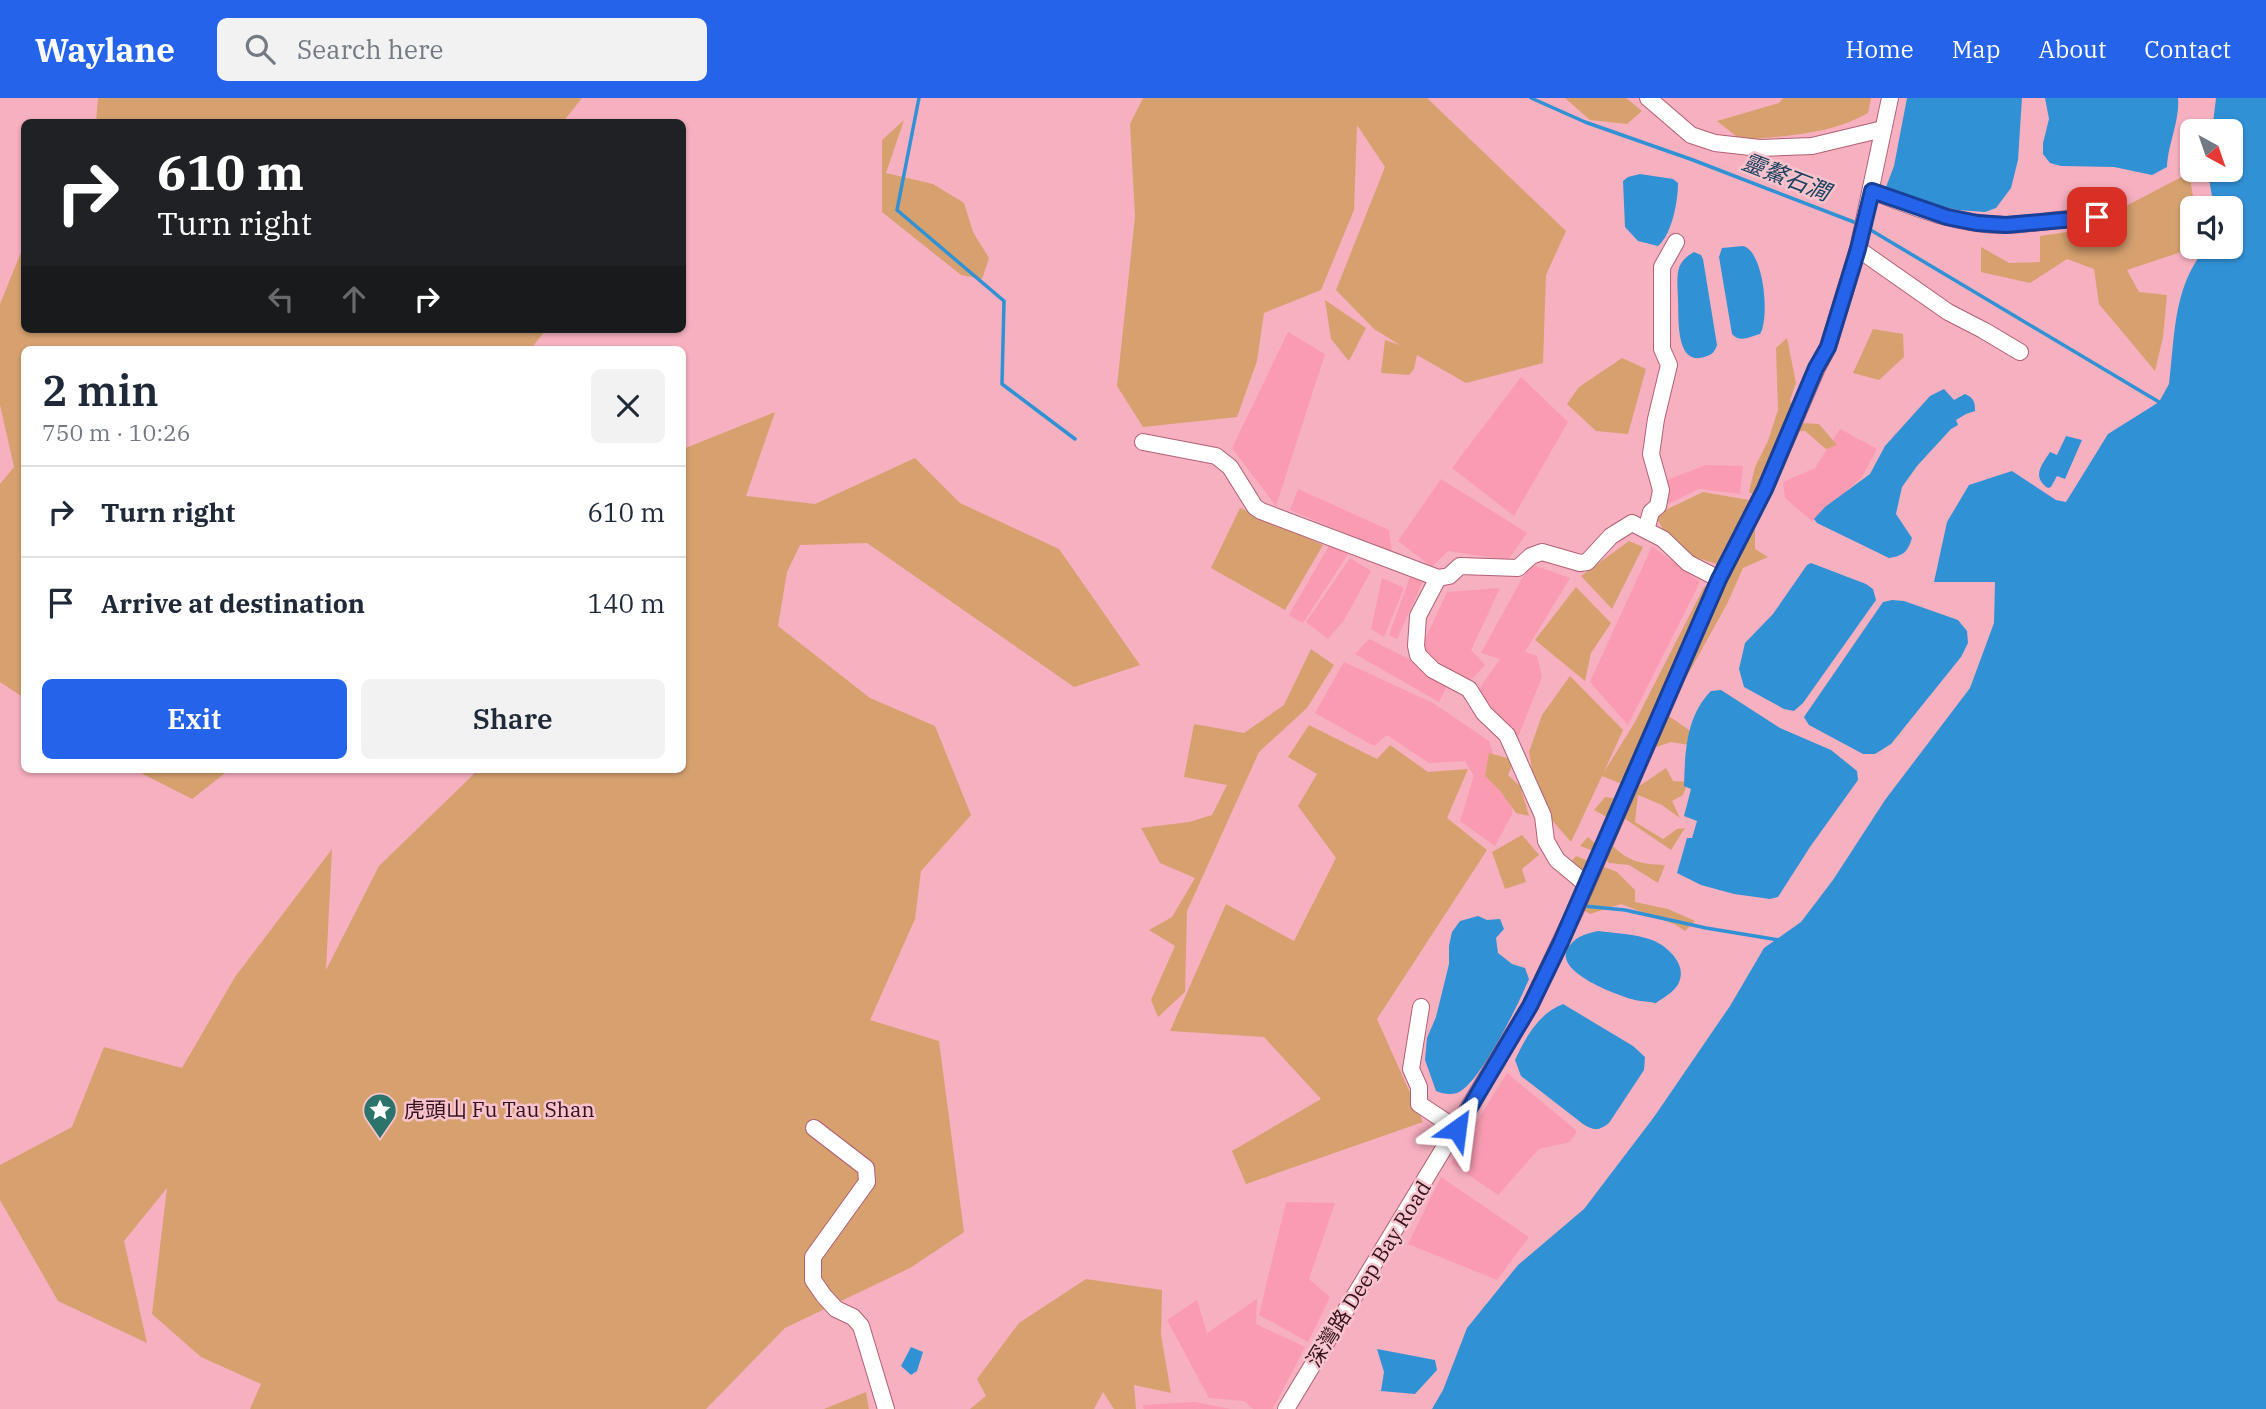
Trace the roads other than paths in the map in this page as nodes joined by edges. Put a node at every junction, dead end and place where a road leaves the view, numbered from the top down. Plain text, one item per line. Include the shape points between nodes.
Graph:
1 (1648, 98) edge
2 (1890, 98) edge
3 (1883, 128) junction
4 (1872, 191) junction
5 (2105, 208) dead end
6 (1676, 242) dead end
7 (1858, 249) junction
8 (2020, 352) dead end
9 (1143, 442) dead end
10 (1646, 530) junction
11 (1438, 578) junction
12 (1719, 579) junction
13 (1586, 884) junction
14 (1421, 1007) dead end
15 (814, 1128) dead end
16 (1457, 1129) junction
17 (886, 1409) edge
18 (1286, 1409) edge

1 - 3 street via 1692,135 1715,143 1760,148 1812,146
2 - 3 street, 深灣路 Deep Bay Road
3 - 4 street, 深灣路 Deep Bay Road
4 - 5 street via 1977,223 2088,219
4 - 7 street, 深灣路 Deep Bay Road
6 - 10 street via 1662,267 1662,349 1669,365 1651,454 1661,490
7 - 8 street via 1948,312
7 - 12 street, 深灣路 Deep Bay Road via 1828,347
9 - 11 street via 1216,456 1230,467 1261,511
10 - 11 street via 1632,523 1611,536 1587,562 1542,552 1518,568 1460,566 1449,576
10 - 12 street via 1688,563
11 - 13 street via 1418,616 1418,655 1433,670 1469,689 1484,713 1507,735 1543,816 1546,841 1558,860
12 - 13 street, 深灣路 Deep Bay Road
13 - 16 street, 深灣路 Deep Bay Road via 1530,1006
14 - 16 street via 1411,1069 1419,1087 1419,1104
15 - 17 street via 866,1168 867,1182 813,1257 813,1280 836,1309 862,1326
16 - 18 street, 深灣路 Deep Bay Road

